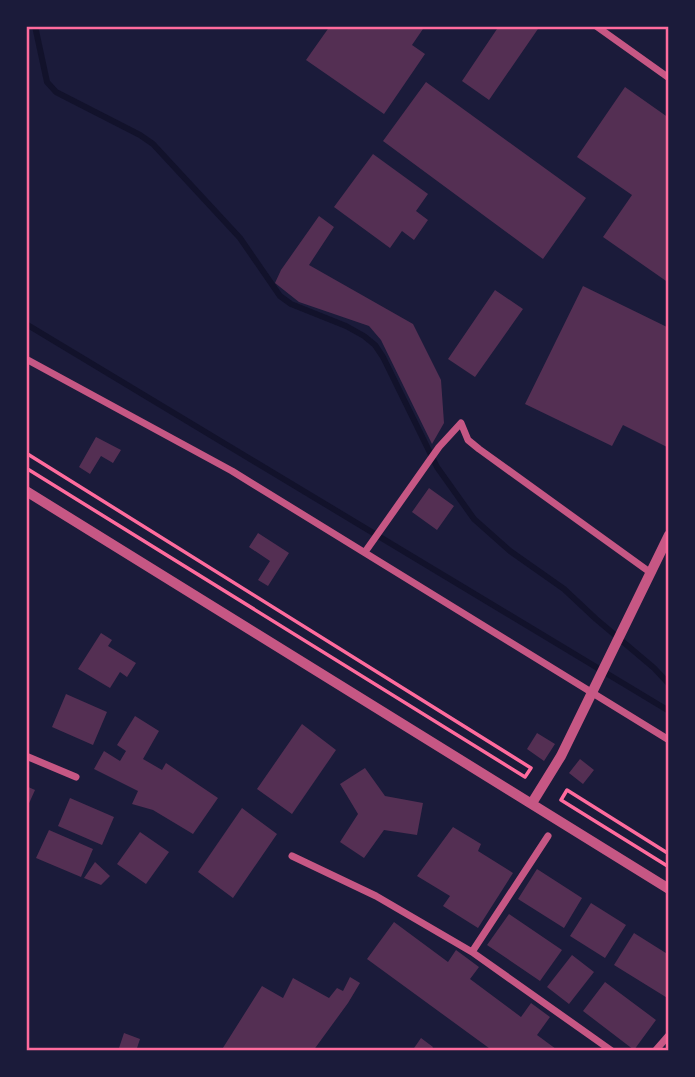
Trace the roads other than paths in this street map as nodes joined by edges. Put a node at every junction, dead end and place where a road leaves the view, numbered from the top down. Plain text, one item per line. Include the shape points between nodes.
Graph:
1 (596, 26) edge
2 (669, 78) edge
3 (26, 359) edge
4 (26, 491) edge
5 (669, 535) edge
6 (365, 552) junction
7 (651, 573) junction
8 (595, 687) junction
9 (669, 740) edge
10 (26, 756) edge
11 (76, 777) dead end
12 (532, 803) junction
13 (548, 836) dead end
14 (292, 856) dead end
15 (669, 889) edge
16 (472, 952) junction
17 (669, 1035) edge
18 (612, 1051) edge
19 (655, 1051) edge

1 - 2 street
3 - 6 street via 232,471
4 - 12 street
5 - 7 street
6 - 7 street via 461,423 465,435 479,449
6 - 8 street
7 - 8 street
8 - 9 street
8 - 12 street
10 - 11 street
12 - 15 street
13 - 16 street
14 - 16 street via 376,896
16 - 18 street
17 - 19 street

